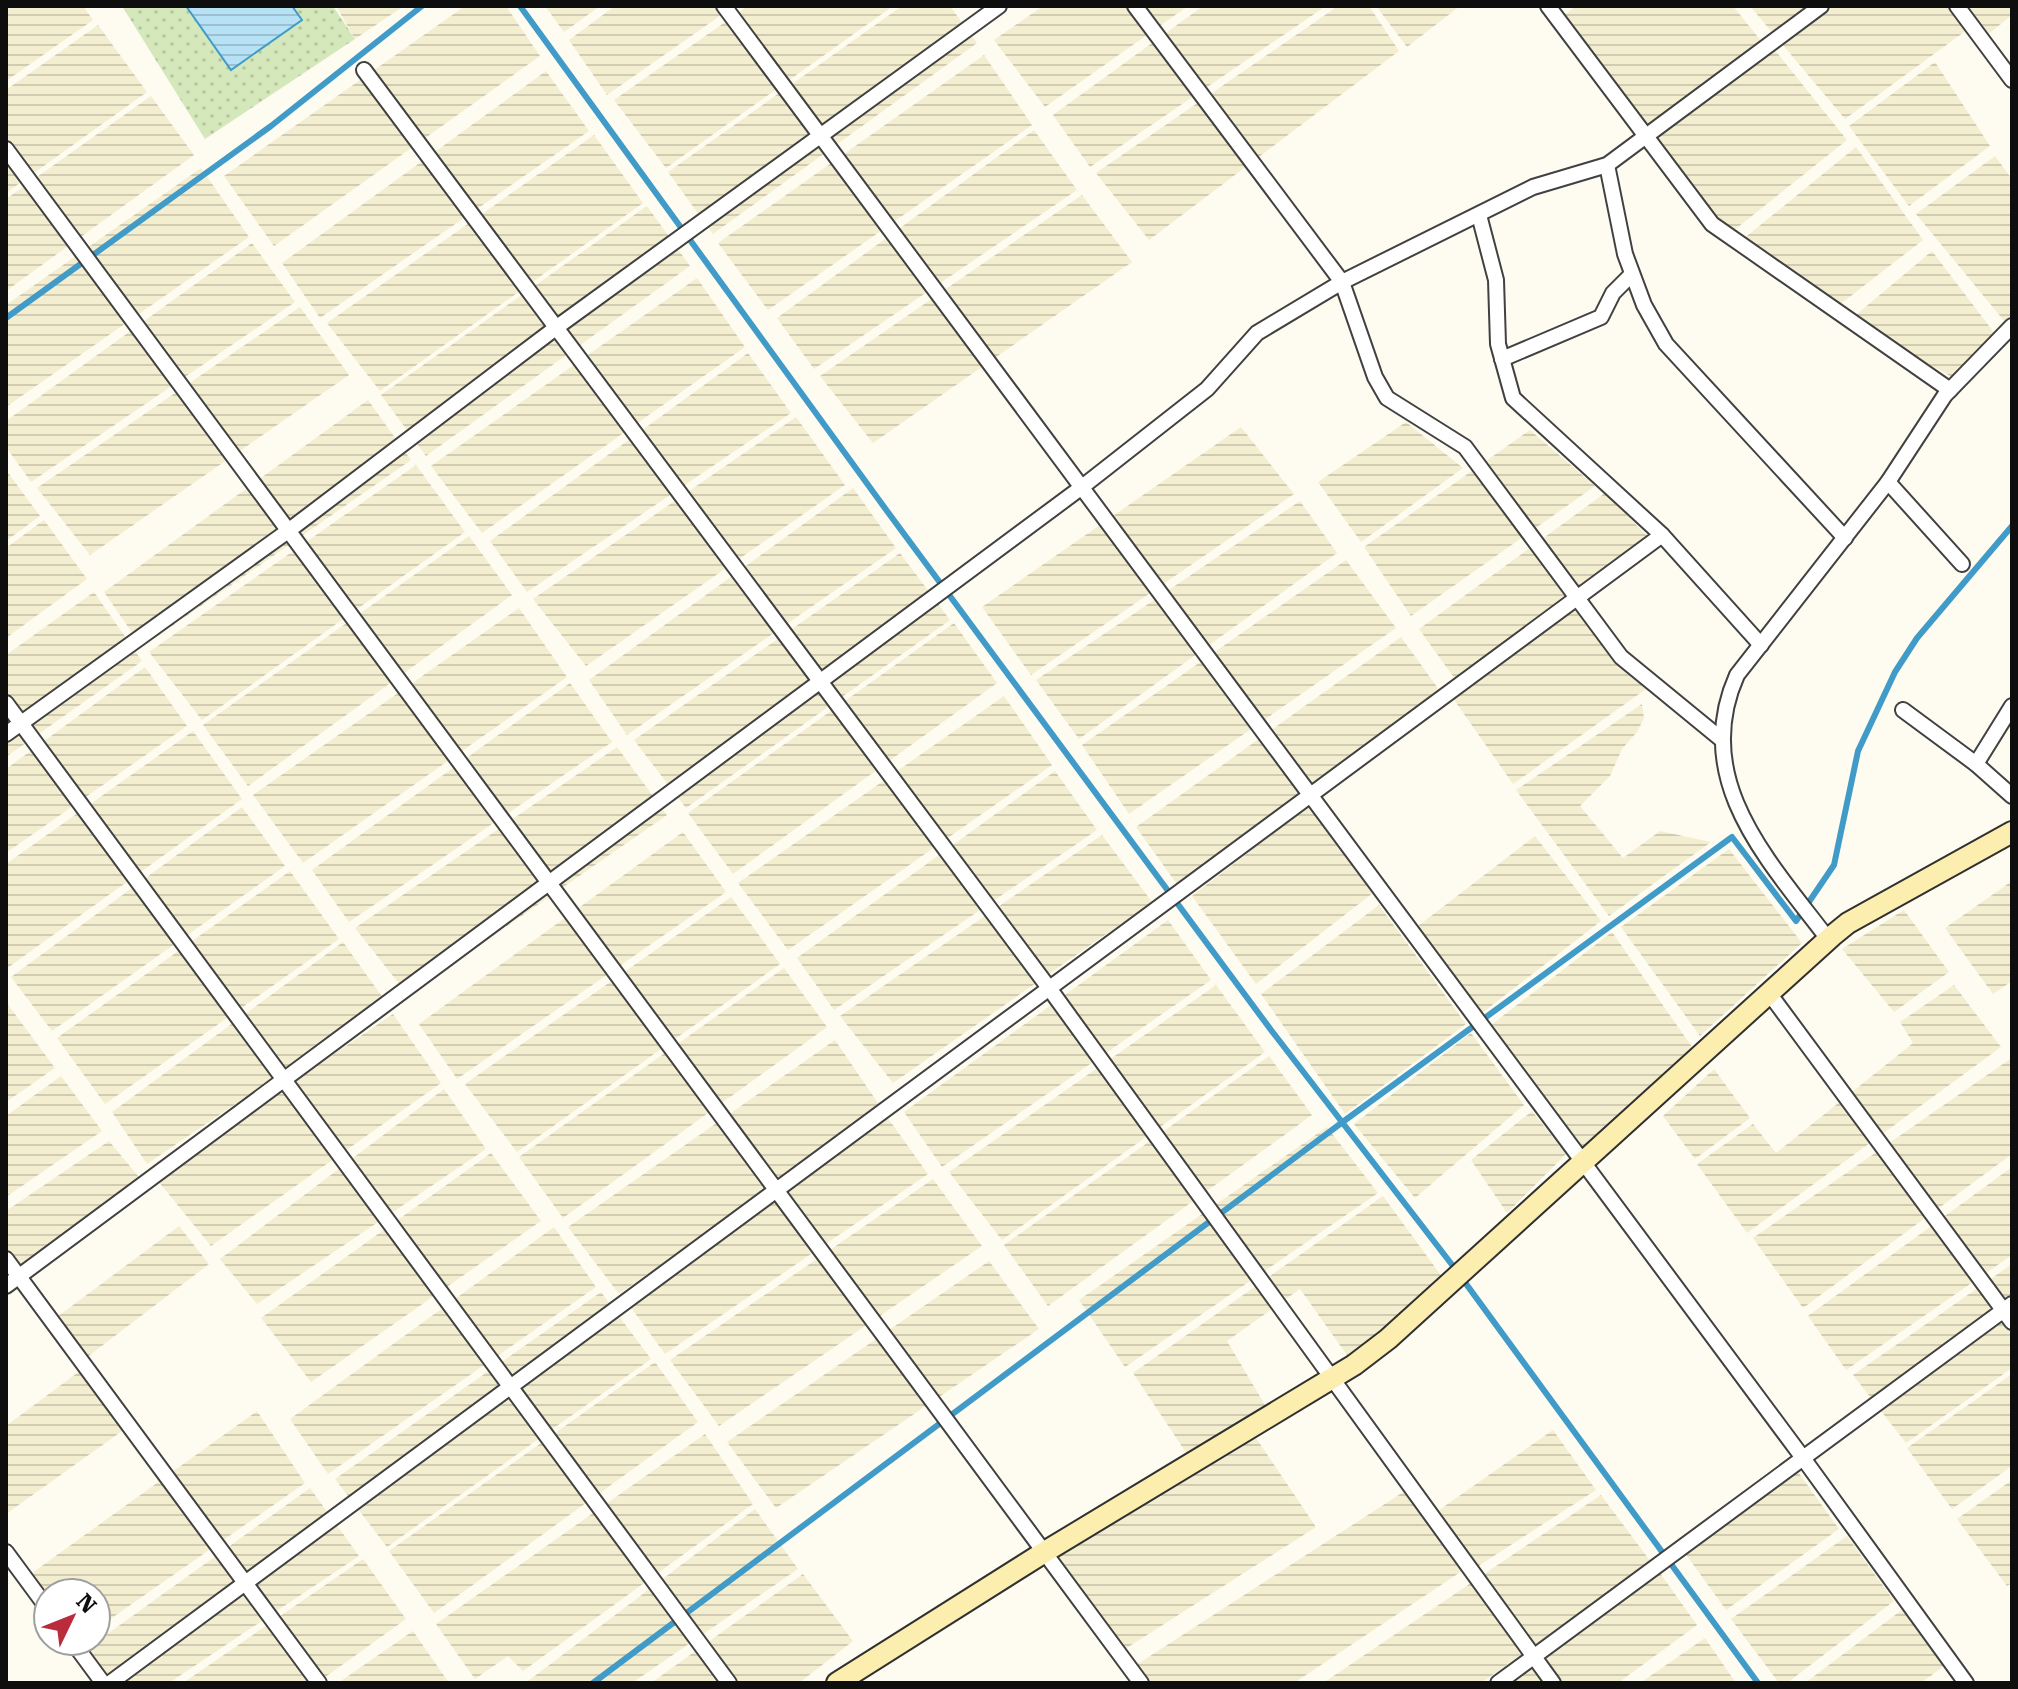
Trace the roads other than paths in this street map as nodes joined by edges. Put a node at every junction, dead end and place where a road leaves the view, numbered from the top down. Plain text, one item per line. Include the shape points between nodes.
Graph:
1 (724, 6) edge
2 (999, 6) edge
3 (1135, 6) edge
4 (1548, 6) edge
5 (1821, 6) edge
6 (1957, 6) edge
7 (364, 70) dead end
8 (2012, 80) edge
9 (1645, 136) junction
10 (822, 137) junction
11 (6, 149) edge
12 (1607, 165) junction
13 (1479, 215) junction
14 (1632, 274) junction
15 (1342, 282) junction
16 (2012, 326) edge
17 (557, 327) junction
18 (1502, 359) junction
19 (1950, 390) junction
20 (1888, 482) junction
21 (1082, 487) junction
22 (288, 531) junction
23 (1662, 535) junction
24 (1845, 538) junction
25 (1962, 564) dead end
26 (1577, 601) junction
27 (1761, 645) junction
28 (821, 679) junction
29 (6, 703) edge
30 (2012, 706) edge
31 (1903, 710) dead end
32 (21, 723) junction
33 (6, 734) edge
34 (1721, 739) junction
35 (1976, 764) junction
36 (2012, 796) edge
37 (1310, 798) junction
38 (2012, 832) edge
39 (549, 883) junction
40 (1828, 939) junction
41 (1049, 988) junction
42 (1769, 993) junction
43 (284, 1079) junction
44 (1581, 1164) junction
45 (776, 1192) junction
46 (6, 1259) edge
47 (19, 1276) junction
48 (6, 1286) edge
49 (2009, 1312) edge
50 (1332, 1378) junction
51 (513, 1388) junction
52 (1803, 1458) junction
53 (6, 1552) edge
54 (1043, 1553) junction
55 (246, 1583) junction
56 (32, 1587) edge
57 (84, 1657) edge
58 (1534, 1657) junction
59 (103, 1683) edge
60 (110, 1683) edge
61 (319, 1683) edge
62 (729, 1683) edge
63 (837, 1683) edge
64 (1141, 1683) edge
65 (1498, 1683) edge
66 (1553, 1683) edge
67 (1966, 1683) edge

1 - 10 street
2 - 10 street
3 - 15 street
4 - 9 street
5 - 9 street
6 - 8 street
7 - 17 street
9 - 12 street
9 - 19 street via 1712,224
10 - 17 street
10 - 21 street
11 - 22 street
12 - 13 street via 1533,187
12 - 14 street
13 - 15 street
13 - 18 street via 1496,280
14 - 18 street via 1613,293 1601,317
14 - 24 street via 1666,344
15 - 21 street via 1257,333 1207,389
15 - 26 street via 1387,398 1465,447
16 - 19 street
17 - 22 street
17 - 28 street
18 - 23 street via 1513,398
19 - 20 street
20 - 24 street
20 - 25 street
21 - 28 street
21 - 37 street
22 - 32 street
22 - 39 street
23 - 26 street
23 - 27 street
24 - 27 street
26 - 34 street via 1621,657
26 - 37 street
27 - 34 street via 1737,675 1726,701
28 - 39 street
28 - 41 street
29 - 32 street
30 - 35 street
31 - 35 street
32 - 33 street
32 - 43 street
34 - 40 street via 1736,804 1754,842
35 - 36 street
37 - 41 street
37 - 44 street
38 - 40 street
39 - 43 street
39 - 45 street
40 - 42 street
41 - 45 street
41 - 50 street
42 - 44 street
42 - 49 street
43 - 47 street
43 - 51 street
44 - 50 street via 1388,1339
44 - 52 street
45 - 51 street
45 - 54 street
46 - 47 street
47 - 48 street
47 - 55 street
49 - 52 street
50 - 54 street
50 - 58 street
51 - 55 street
51 - 62 street
52 - 58 street
52 - 67 street
53 - 56 street
54 - 63 street
54 - 64 street
55 - 60 street
55 - 61 street
57 - 59 street
58 - 65 street
58 - 66 street

